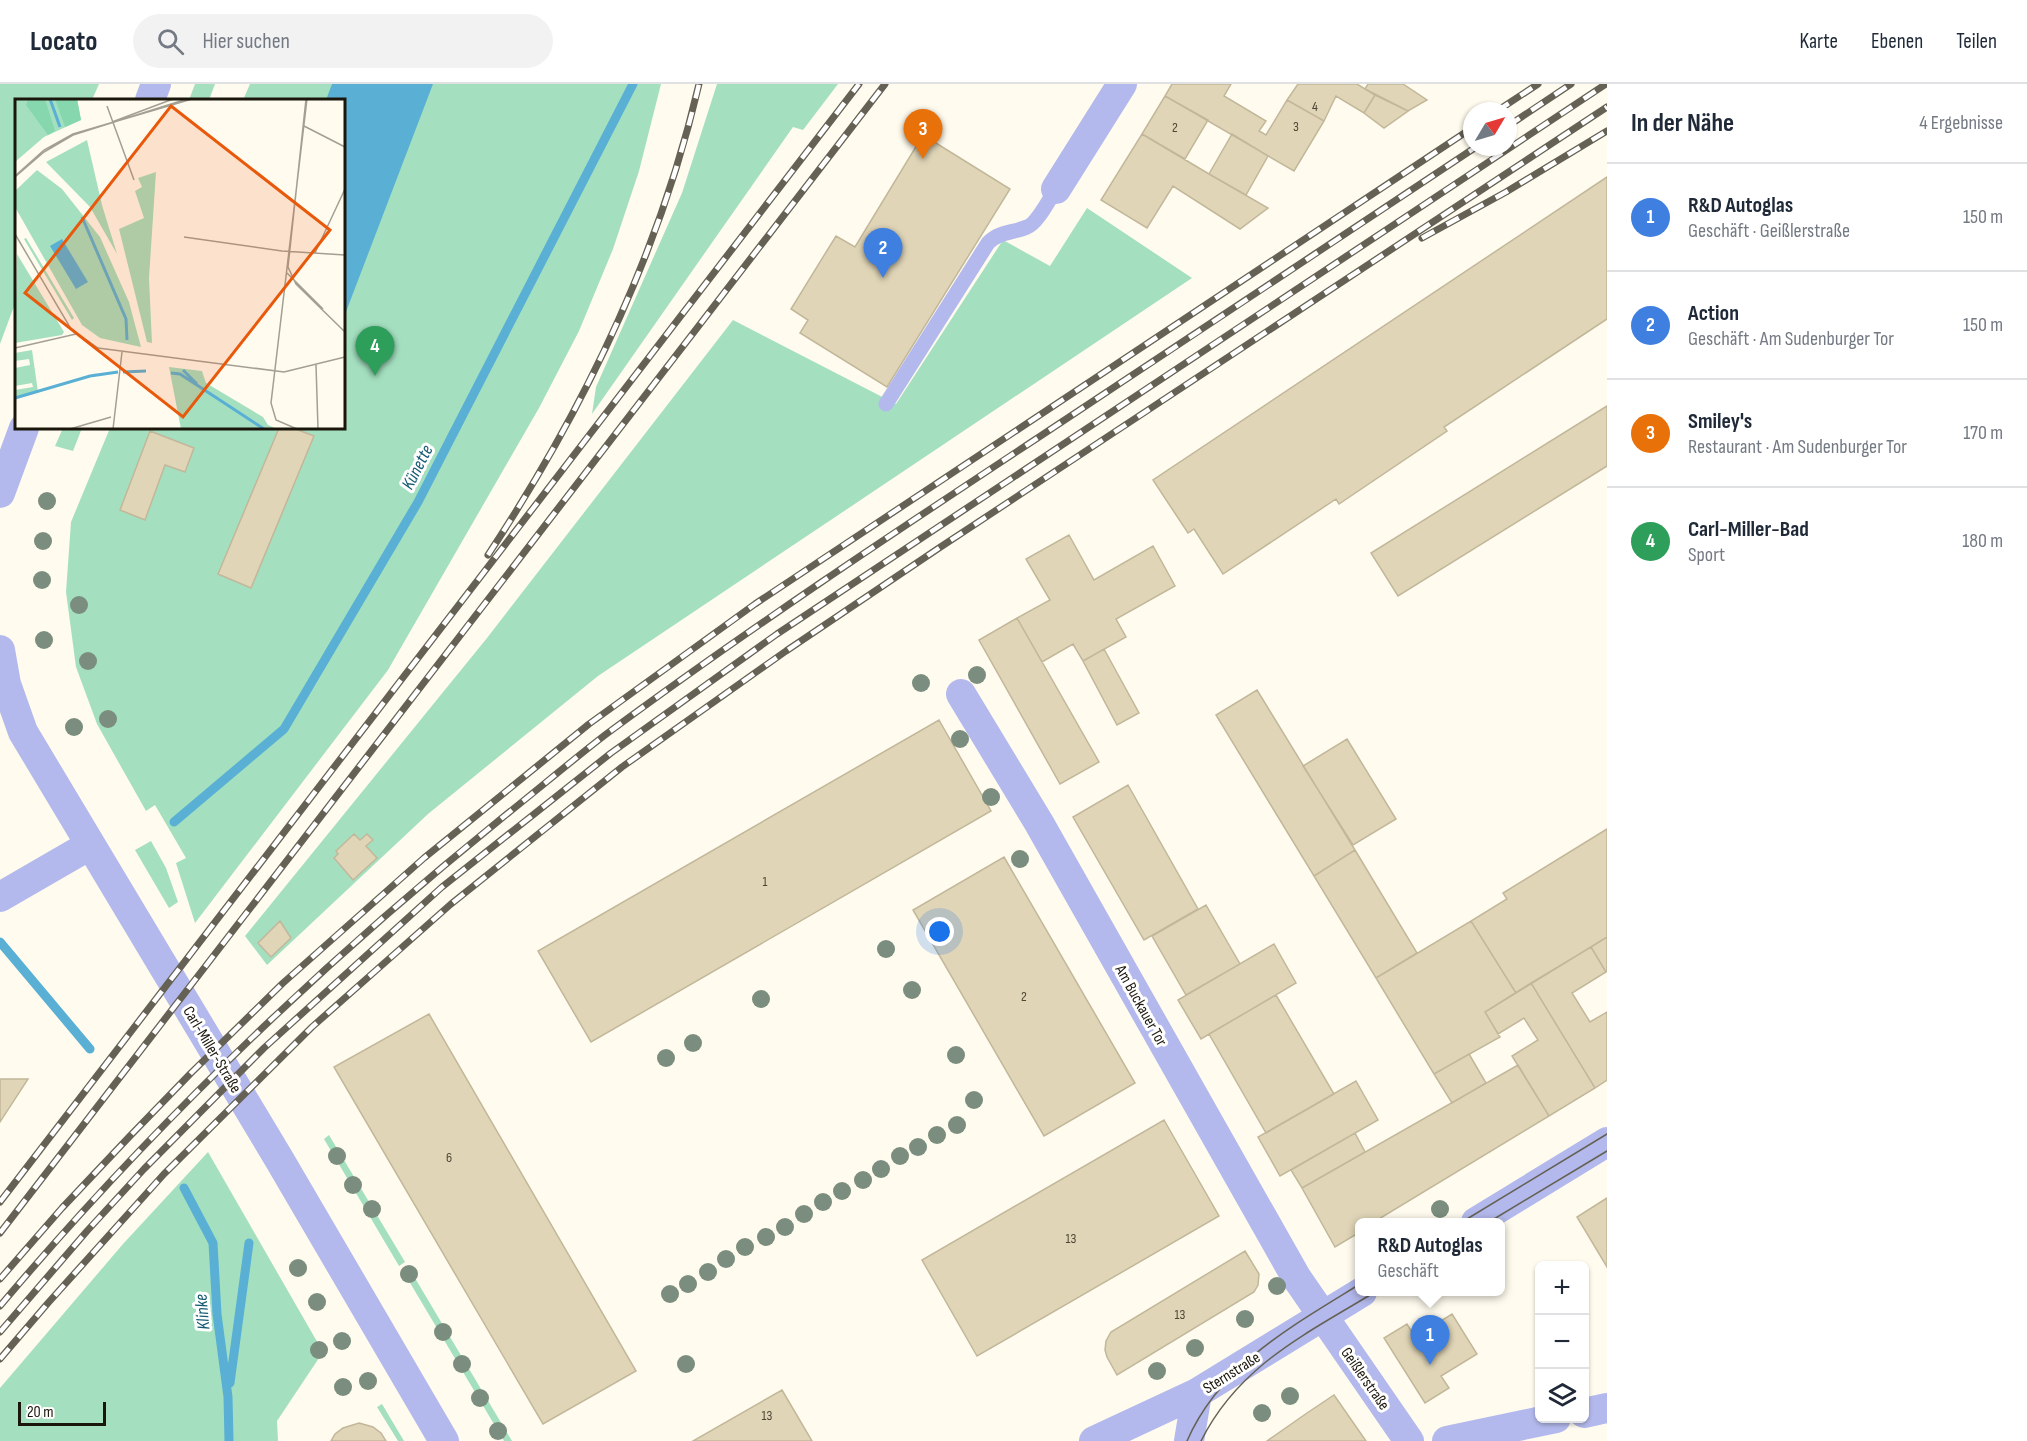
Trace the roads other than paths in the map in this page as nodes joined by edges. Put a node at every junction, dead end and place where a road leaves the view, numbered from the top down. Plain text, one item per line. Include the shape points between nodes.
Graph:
1 (156, 84) edge
2 (1122, 84) edge
3 (150, 99) edge
4 (1056, 189) joint
5 (886, 404) dead end
6 (24, 429) edge
7 (0, 493) edge
8 (0, 650) edge
9 (962, 694) dead end
10 (90, 844) junction
11 (0, 897) edge
12 (1607, 1142) edge
13 (1483, 1218) edge
14 (1355, 1296) edge
15 (1322, 1315) junction
16 (1197, 1393) junction
17 (1607, 1408) edge
18 (1589, 1412) edge
19 (1537, 1423) edge
20 (444, 1441) edge
21 (1094, 1441) edge
22 (1188, 1441) edge
23 (1409, 1441) edge
24 (1447, 1441) edge

1 - 3 street
2 - 4 street
4 - 5 lane via 1033,224 1000,234 988,243
6 - 7 street
8 - 10 street, Carl-Miller-Straße via 6,684 23,732
9 - 15 street, Am Buckauer Tor via 1263,1221
10 - 11 street
10 - 20 street, Carl-Miller-Straße
12 - 13 street
14 - 15 street, Sternstraße
15 - 16 street, Sternstraße
15 - 23 street, Geißlerstraße
16 - 21 street, Sternstraße
16 - 22 street
17 - 18 street
19 - 24 street

